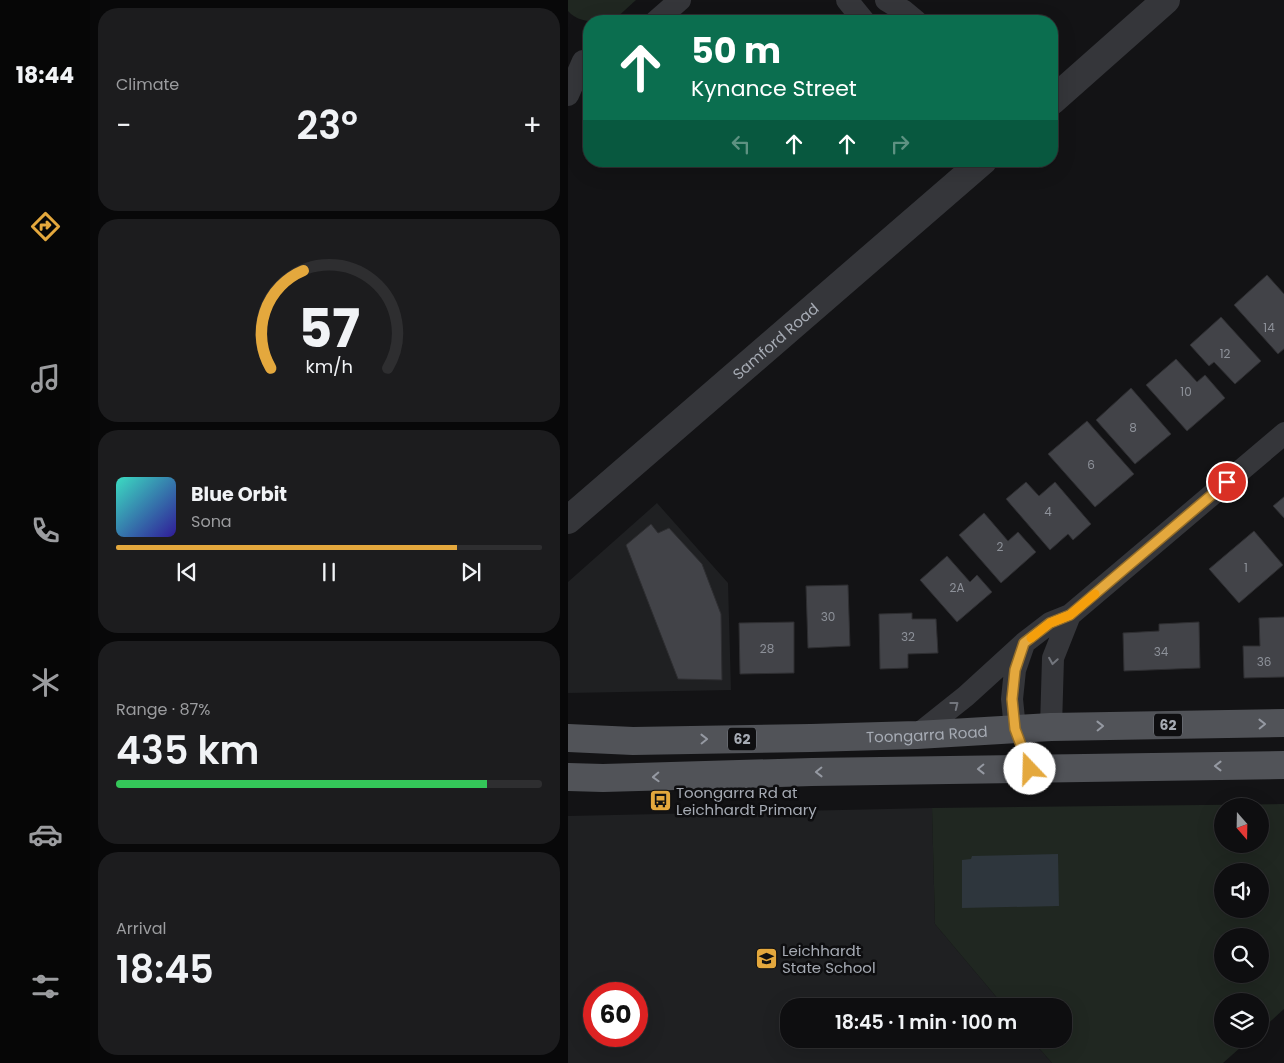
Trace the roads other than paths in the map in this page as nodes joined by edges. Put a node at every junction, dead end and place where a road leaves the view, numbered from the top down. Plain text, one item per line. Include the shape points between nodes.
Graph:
1 (680, 0) edge
2 (847, 0) edge
3 (886, 0) edge
4 (1166, 0) edge
5 (663, 15) edge
6 (859, 15) edge
7 (909, 15) edge
8 (580, 59) edge
9 (568, 96) edge
10 (1058, 96) edge
11 (976, 167) edge
12 (1284, 433) edge
13 (568, 520) edge
14 (1070, 615) junction
15 (1024, 643) junction
16 (1284, 723) edge
17 (1051, 726) junction
18 (1015, 729) junction
19 (917, 735) junction
20 (568, 738) edge
21 (1284, 765) edge
22 (1030, 769) junction
23 (568, 778) edge

1 - 5 street
2 - 6 street
3 - 7 street
4 - 10 street
8 - 9 street
11 - 13 street, Samford Road
12 - 14 street
14 - 15 street via 1050,623
14 -> 17 street via 1053,658
15 - 18 street via 1015,670 1012,699
19 -> 15 street
17 -> 16 main road, Toongarra Road / 62
17 - 18 main road, Toongarra Road / 62
17 - 22 main road
18 - 19 main road, Toongarra Road / 62
18 - 22 main road
20 -> 19 main road, Toongarra Road / 62 via 633,740
21 -> 22 main road
22 -> 23 main road

